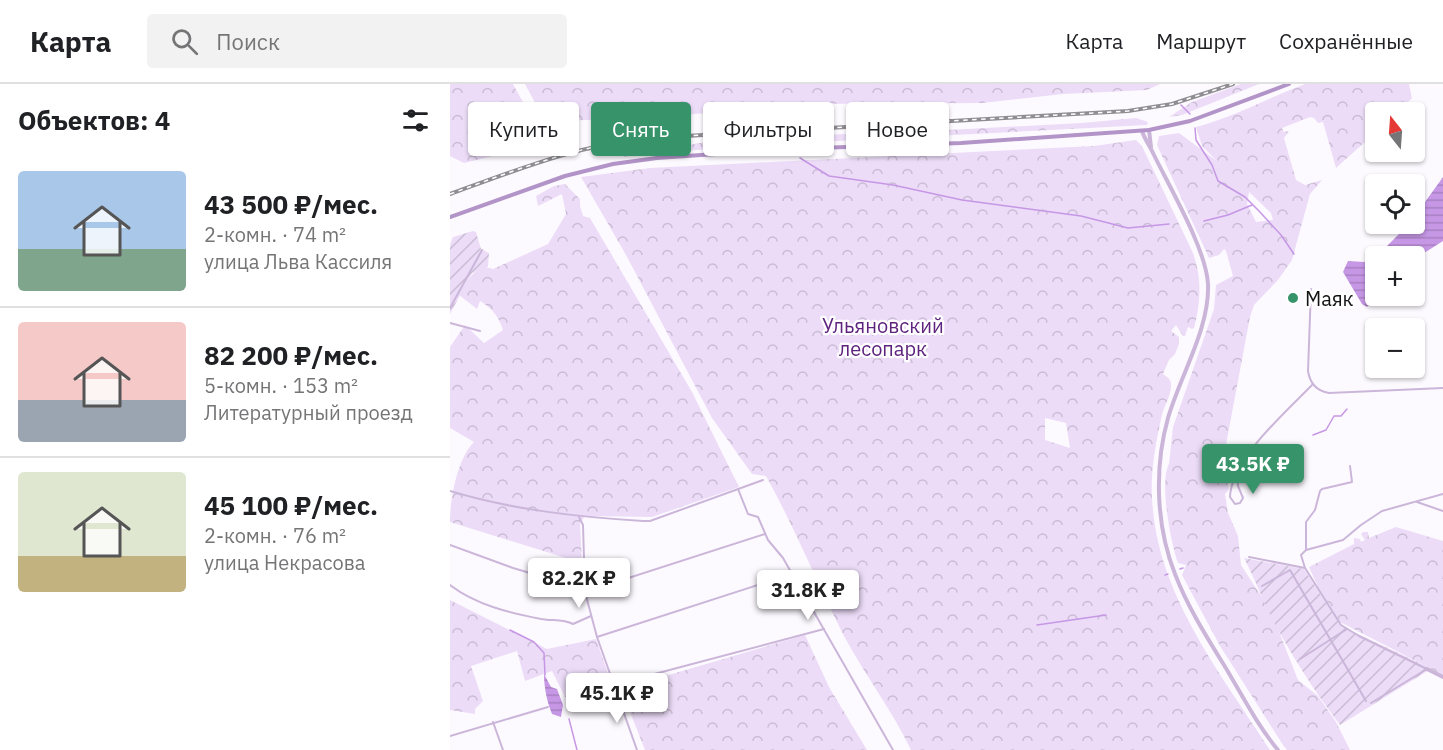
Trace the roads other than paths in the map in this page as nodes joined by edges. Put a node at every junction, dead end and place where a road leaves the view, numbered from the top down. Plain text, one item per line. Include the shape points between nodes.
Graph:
1 (1289, 84) edge
2 (1142, 130) junction
3 (1149, 130) junction
4 (1152, 150) junction
5 (450, 218) edge
6 (482, 250) dead end
7 (1311, 289) dead end
8 (450, 308) edge
9 (450, 323) edge
10 (480, 331) dead end
11 (1313, 384) junction
12 (1443, 388) edge
13 (1350, 466) dead end
14 (1237, 473) junction
15 (763, 480) dead end
16 (738, 489) junction
17 (451, 493) edge
18 (1443, 494) edge
19 (1415, 501) junction
20 (1443, 511) edge
21 (579, 517) junction
22 (765, 533) junction
23 (450, 545) edge
24 (1306, 550) junction
25 (1249, 557) dead end
26 (1305, 568) junction
27 (793, 574) junction
28 (450, 585) edge
29 (1262, 586) dead end
30 (585, 590) junction
31 (591, 616) junction
32 (824, 629) junction
33 (1347, 629) junction
34 (597, 637) junction
35 (1330, 641) junction
36 (1300, 659) dead end
37 (1427, 669) junction
38 (1443, 677) edge
39 (614, 686) junction
40 (589, 695) dead end
41 (1366, 701) dead end
42 (1371, 703) dead end
43 (548, 707) dead end
44 (493, 722) junction
45 (450, 736) edge
46 (503, 750) edge
47 (637, 750) edge
48 (893, 750) edge
49 (1278, 750) edge

1 - 3 main road via 1190,121
2 - 3 main road
2 - 4 street
2 - 5 main road via 648,159 574,173
3 - 4 street
4 - 49 street via 1196,242 1208,283 1203,320 1163,441 1159,487 1166,544 1188,604
6 - 8 street
7 - 11 street via 1308,371
9 - 10 street
11 - 12 street via 1329,393
11 - 14 street via 1255,445
13 - 24 street via 1352,482 1320,492 1315,510 1306,522
14 - 14 street via 1230,497 1238,504 1243,498
15 - 16 street
16 - 21 street via 650,521
16 - 22 street via 748,514 758,517
17 - 21 street
18 - 19 street
19 - 20 street
19 - 24 street via 1380,512 1338,542
21 - 30 street via 583,525
22 - 27 street
22 - 30 street
23 - 30 street
24 - 26 street via 1301,555
25 - 26 street
26 - 33 street
27 - 32 street
27 - 34 street
28 - 31 street via 504,612 573,624
29 - 35 street via 1290,570
30 - 31 street
31 - 34 street
32 - 39 street
32 - 48 street
33 - 35 street
33 - 37 street
34 - 39 street
35 - 36 street
35 - 41 street
37 - 38 street
37 - 42 street
39 - 40 street
39 - 47 street
43 - 44 street
44 - 45 street
44 - 46 street

